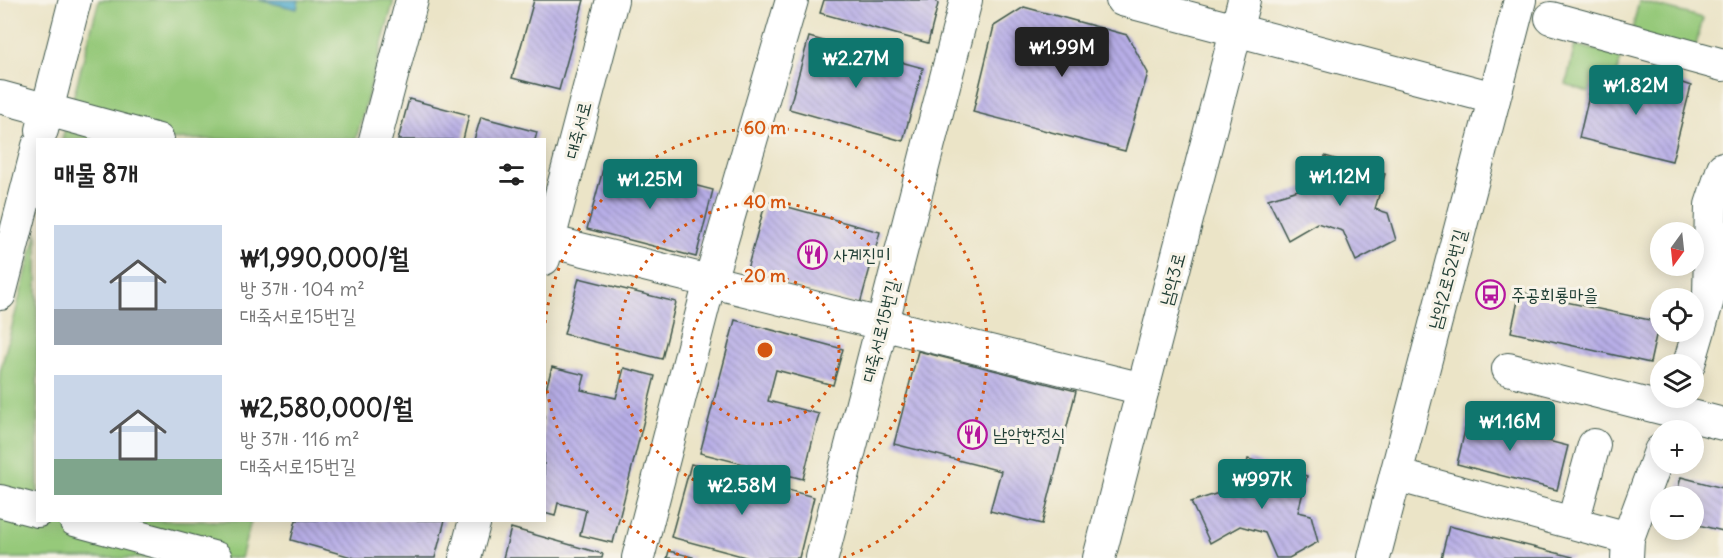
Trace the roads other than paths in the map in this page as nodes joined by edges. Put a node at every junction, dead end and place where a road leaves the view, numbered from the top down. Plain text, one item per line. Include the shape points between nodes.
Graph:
1 (75, 0) edge
2 (412, 0) edge
3 (612, 0) edge
4 (792, 0) edge
5 (966, 0) edge
6 (1122, 0) edge
7 (1244, 0) edge
8 (1520, 0) edge
9 (1551, 18) dead end
10 (1236, 30) junction
11 (1723, 65) edge
12 (0, 97) edge
13 (1494, 98) junction
14 (47, 110) junction
15 (40, 138) edge
16 (151, 138) edge
17 (376, 138) edge
18 (36, 154) edge
19 (1723, 168) edge
20 (546, 247) edge
21 (710, 281) junction
22 (0, 294) edge
23 (881, 324) junction
24 (1692, 354) edge
25 (1508, 369) dead end
26 (1143, 389) junction
27 (1674, 413) edge
28 (1723, 424) edge
29 (1594, 445) dead end
30 (1654, 474) edge
31 (1396, 475) junction
32 (0, 501) edge
33 (36, 510) edge
34 (82, 522) edge
35 (474, 522) edge
36 (1573, 522) junction
37 (1634, 551) edge
38 (216, 558) edge
39 (465, 558) edge
40 (638, 558) edge
41 (822, 558) edge
42 (1099, 558) edge
43 (1374, 558) edge

1 - 14 street
2 - 17 street
3 - 20 street, 대죽서로
4 - 21 street
5 - 23 street, 대죽서로15번길
6 - 10 street
7 - 10 street, 남악3로
8 - 13 street, 남악2로52번길
9 - 11 street
10 - 13 street
10 - 26 street, 남악3로
12 - 14 street
13 - 31 street, 남악2로52번길
14 - 15 street
14 - 16 street
18 - 22 street
19 - 24 street via 1711,205 1709,296
20 - 21 street
21 - 23 street
21 - 40 street
23 - 26 street
23 - 41 street, 대죽서로15번길
25 - 27 street
26 - 42 street, 남악3로
27 - 28 street
29 - 36 street
30 - 37 street
31 - 36 street
31 - 43 street, 남악2로52번길
32 - 33 street
34 - 38 street
35 - 39 street
36 - 37 street

